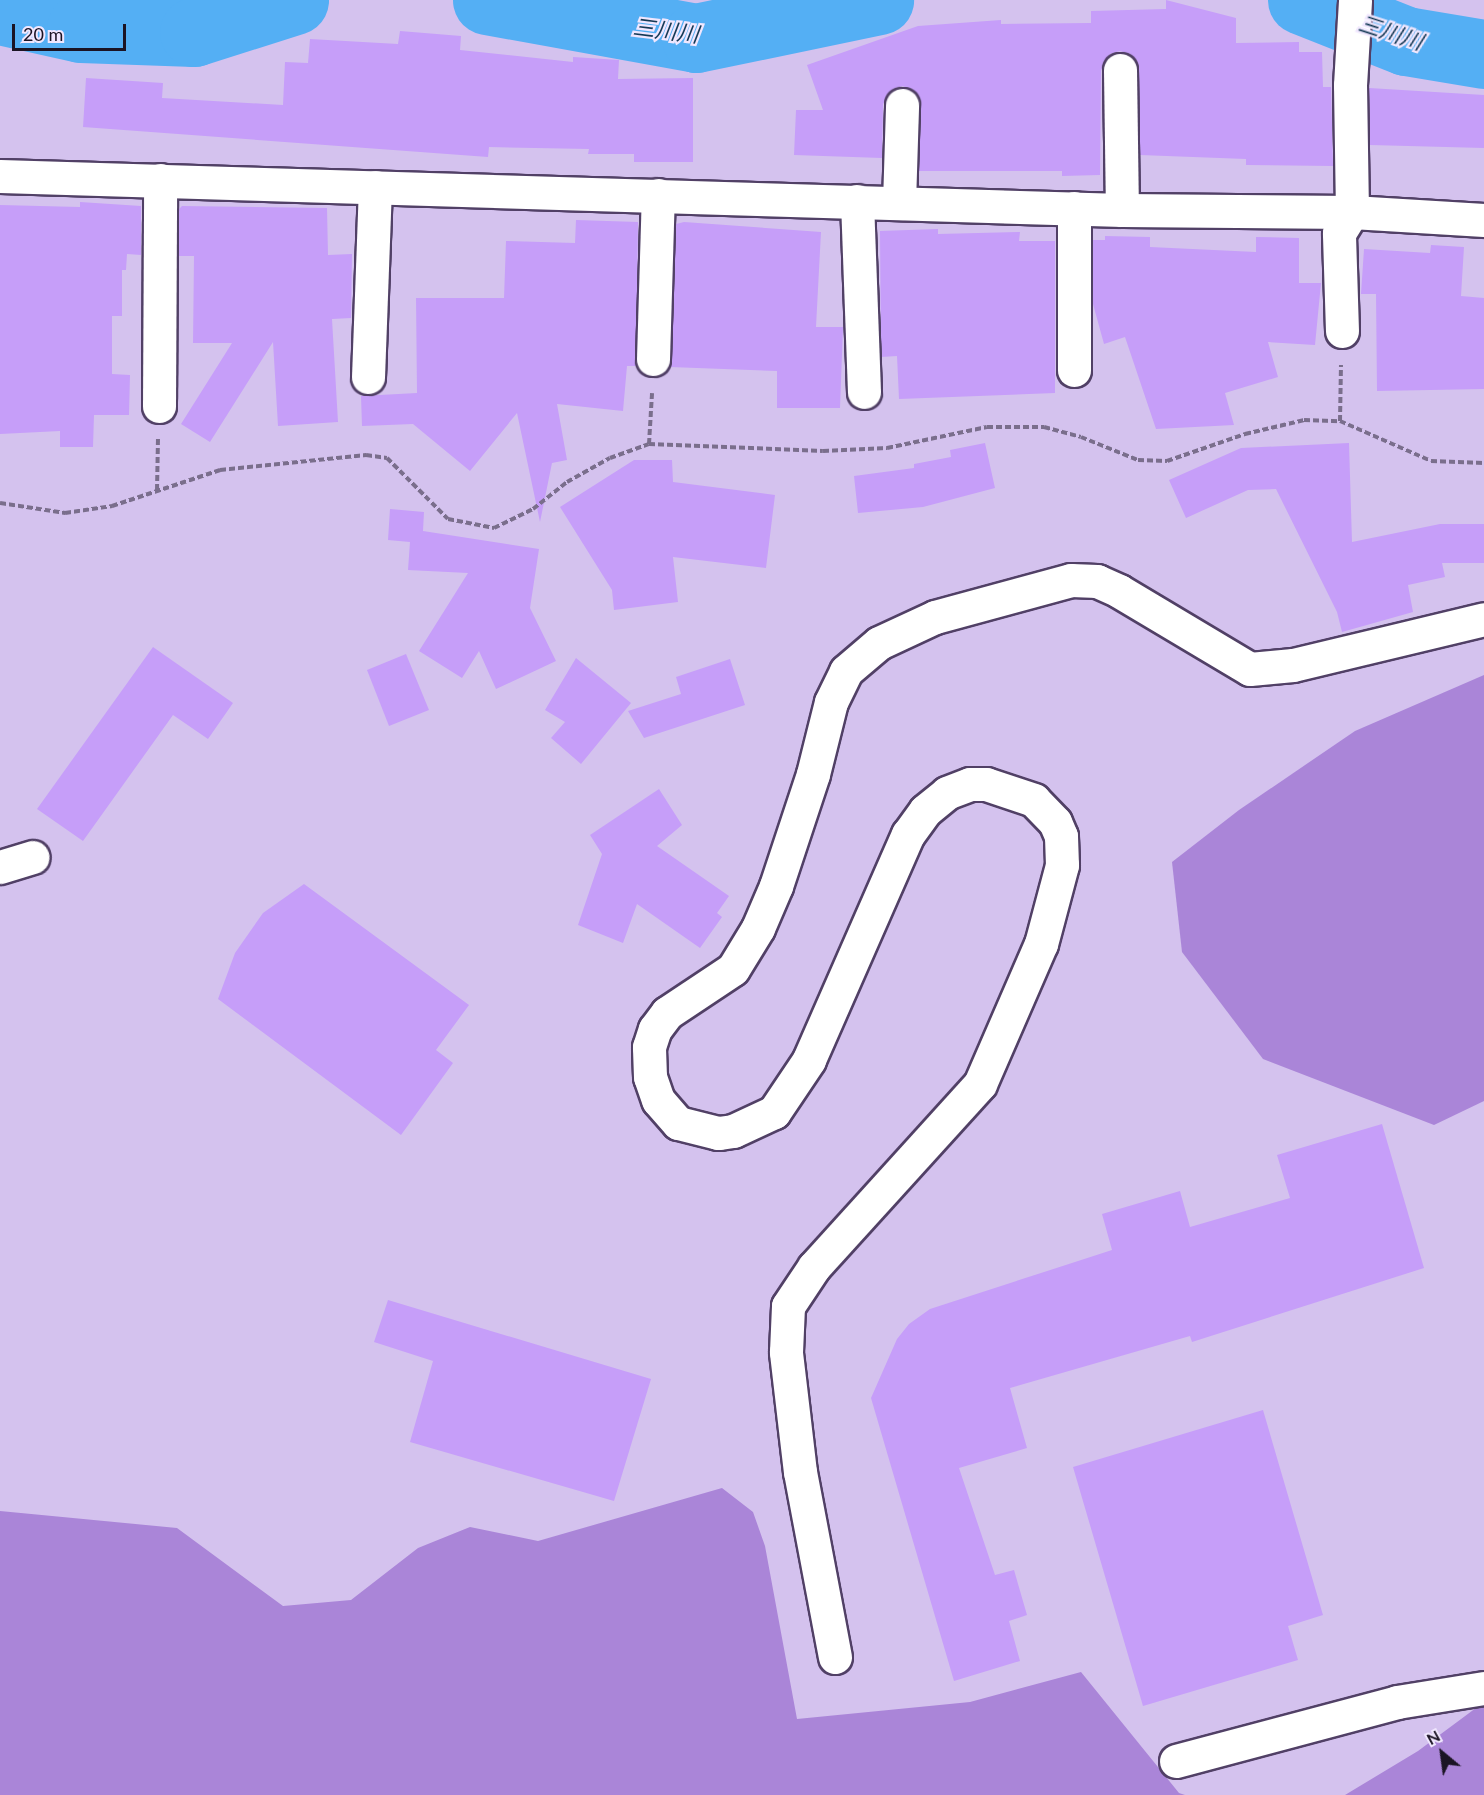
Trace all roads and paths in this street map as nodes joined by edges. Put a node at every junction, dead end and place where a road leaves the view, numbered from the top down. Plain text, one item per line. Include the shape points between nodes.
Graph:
1 (1355, 0) edge
2 (1120, 70) dead end
3 (902, 105) dead end
4 (0, 176) edge
5 (160, 180) junction
6 (375, 187) junction
7 (658, 195) junction
8 (857, 201) junction
9 (899, 202) junction
10 (1074, 208) junction
11 (1122, 210) junction
12 (1352, 212) junction
13 (1484, 220) edge
14 (1342, 331) joint
15 (653, 359) joint
16 (1074, 370) dead end
17 (368, 377) dead end
18 (864, 392) dead end
19 (159, 406) joint
20 (1340, 420) junction
21 (649, 444) junction
22 (1484, 463) edge
23 (158, 490) junction
24 (0, 503) edge
25 (1484, 619) edge
26 (32, 857) dead end
27 (0, 867) edge
28 (835, 1657) dead end
29 (1484, 1688) edge
30 (1176, 1761) dead end

1 - 12 street via 1350,85
2 - 11 street
3 - 9 street
4 - 5 street
5 - 6 street
5 - 19 street
6 - 7 street
6 - 17 street
7 - 8 street
7 - 15 street
8 - 9 street
8 - 18 street
9 - 10 street
10 - 11 street
10 - 16 street
11 - 12 street
12 - 13 street
12 - 14 street via 1338,233
14 - 20 path
15 - 21 path
19 - 23 path
20 - 21 path via 1304,420 1245,434 1167,461 1138,460 1044,427 987,427 887,448 823,451
20 - 22 path via 1431,461
21 - 23 path via 610,458 567,482 533,509 494,528 447,519 387,458 281,462 220,470
23 - 24 path via 112,506 65,513
25 - 28 street via 1293,665 1250,669 1119,591 1097,581 1071,580 935,616 879,643 846,671 831,702 813,774 758,928 733,969 667,1013 655,1029 649,1047 650,1077 658,1100 678,1123 718,1133 733,1131 774,1112 809,1060 908,834 925,811 947,793 970,784 986,784 1034,800 1055,822 1061,836 1062,865 1041,944 980,1084 814,1267 788,1306 786,1352 801,1472
26 - 27 street
29 - 30 street via 1397,1702

